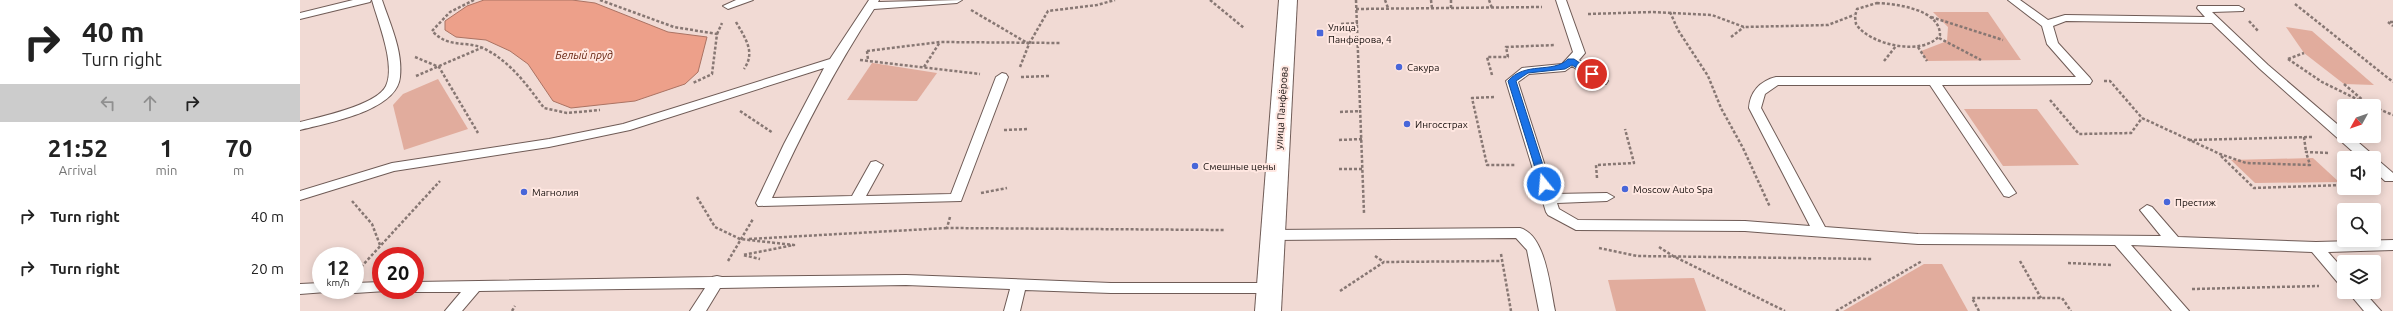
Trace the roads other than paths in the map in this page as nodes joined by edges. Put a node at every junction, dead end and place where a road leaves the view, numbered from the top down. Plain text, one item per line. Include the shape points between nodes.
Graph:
1 (366, 0) edge
2 (377, 0) edge
3 (748, 0) edge
4 (957, 0) edge
5 (1288, 0) edge
6 (1561, 0) edge
7 (2013, 0) edge
8 (872, 3) edge
9 (728, 6) road end
10 (2238, 9) road end
11 (300, 16) edge
12 (2215, 20) junction
13 (2047, 24) junction
14 (1571, 60) junction
15 (834, 61) junction
16 (1002, 77) road end
17 (1933, 80) junction
18 (1602, 81) dead end
19 (300, 126) edge
20 (2359, 151) edge
21 (876, 165) dead end
22 (2381, 170) edge
23 (2390, 178) dead end
24 (2010, 193) dead end
25 (300, 196) edge
26 (1602, 197) road end
27 (1549, 199) junction
28 (857, 200) junction
29 (2147, 210) dead end
30 (1820, 231) junction
31 (1272, 235) junction
32 (2120, 241) junction
33 (2174, 242) junction
34 (2393, 246) edge
35 (2316, 247) junction
36 (2337, 272) edge
37 (717, 281) junction
38 (1019, 283) junction
39 (475, 286) junction
40 (424, 287) edge
41 (312, 288) edge
42 (1269, 288) junction
43 (300, 289) edge
44 (2362, 299) edge
45 (453, 311) edge
46 (698, 311) edge
47 (1012, 311) edge
48 (1268, 311) edge
49 (1547, 311) edge
50 (2181, 311) edge
51 (2373, 311) edge

1 - 11 lane
2 - 19 lane via 394,65 392,87 382,97 360,108
3 - 9 lane
4 - 8 lane
5 - 31 street, улица Панфёрова
6 - 14 lane via 1579,53
7 - 13 lane
8 - 15 lane
10 - 12 lane via 2202,8
12 - 13 lane via 2064,18
12 - 20 lane
13 - 17 lane via 2053,44 2086,81
14 - 18 lane
14 - 27 lane via 1565,67 1526,71 1512,81
15 - 25 lane via 626,127 548,143 392,167
15 - 28 lane via 790,144 763,203
16 - 28 lane via 956,198
17 - 24 lane
17 - 30 lane via 1776,81 1761,88 1755,99 1755,108
21 - 28 lane
22 - 23 lane
26 - 27 lane
27 - 30 lane via 1553,212 1576,225 1745,226
29 - 33 lane
30 - 32 lane via 1918,238
31 - 42 street, улица Панфёрова
31 - 49 lane via 1520,233 1534,249
32 - 33 lane
32 - 50 lane
33 - 35 lane
34 - 35 lane
35 - 36 lane
37 - 38 lane via 906,280
37 - 39 lane
37 - 46 lane
38 - 42 lane via 1111,288
38 - 47 lane
39 - 40 lane
39 - 45 lane
41 - 43 lane
42 - 48 street, улица Панфёрова
44 - 51 lane

